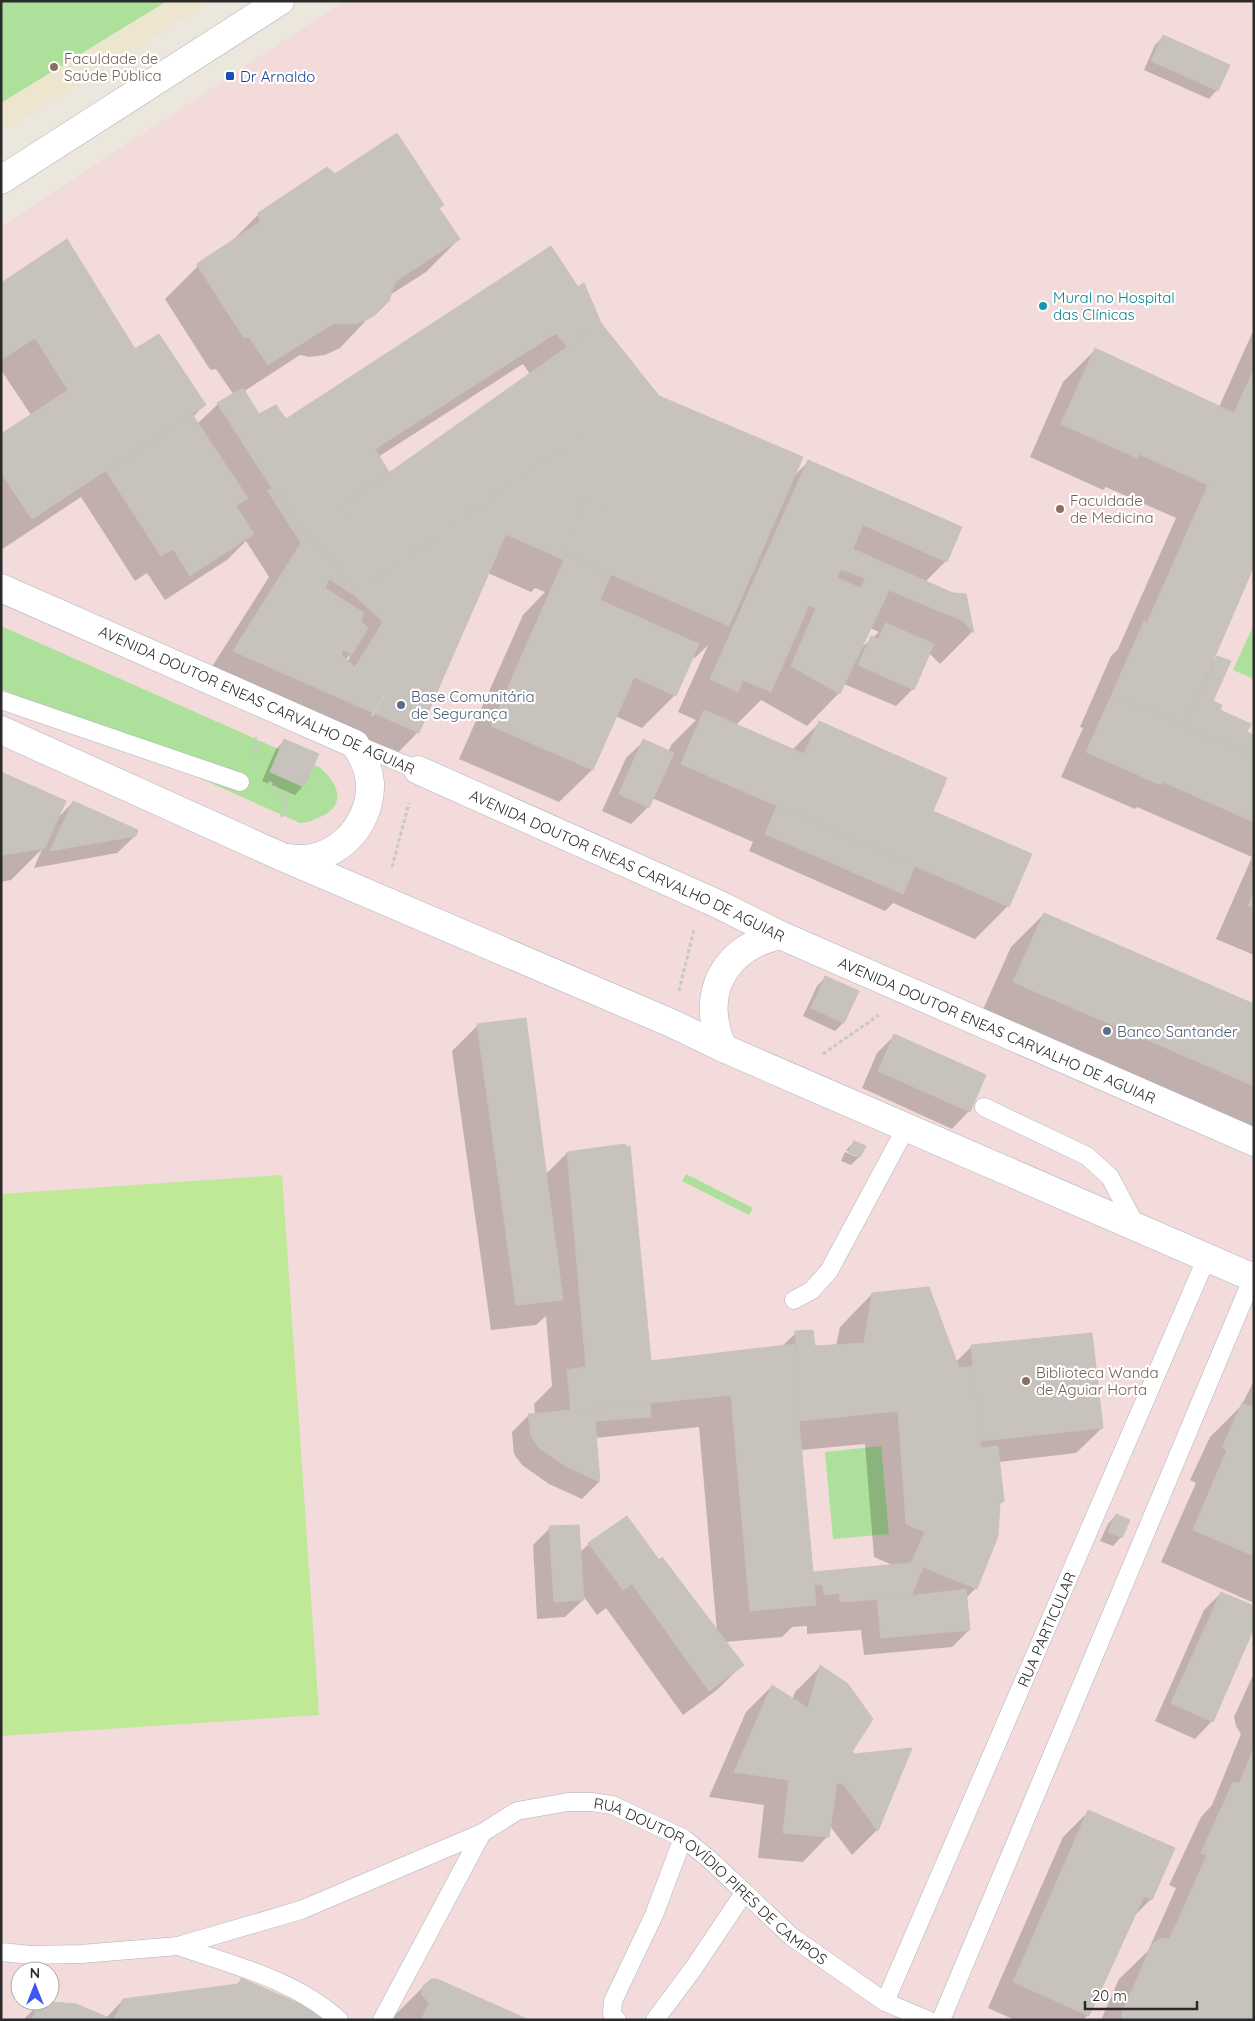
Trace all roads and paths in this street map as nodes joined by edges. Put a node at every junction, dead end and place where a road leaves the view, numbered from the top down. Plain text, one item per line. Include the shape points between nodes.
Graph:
1 (280, 1) edge
2 (1, 180) edge
3 (1, 588) edge
4 (1, 700) edge
5 (1, 730) edge
6 (355, 744) junction
7 (418, 770) junction
8 (240, 782) dead end
9 (280, 856) junction
10 (383, 900) junction
11 (780, 935) junction
12 (912, 992) junction
13 (723, 1048) junction
14 (791, 1076) junction
15 (984, 1107) dead end
16 (907, 1126) junction
17 (1254, 1142) edge
18 (1136, 1226) junction
19 (1207, 1257) junction
20 (1253, 1278) edge
21 (794, 1300) dead end
22 (482, 1833) junction
23 (683, 1838) junction
24 (744, 1893) junction
25 (178, 1946) junction
26 (1, 1952) edge
27 (885, 2002) junction
28 (339, 2020) edge
29 (382, 2020) edge
30 (618, 2020) edge
31 (655, 2020) edge
32 (928, 2020) edge
33 (941, 2020) edge

1 - 2 street
3 - 6 street, AVENIDA DOUTOR ENEAS CARVALHO DE AGUIAR
4 - 8 lane
5 - 9 street
6 - 7 lane, AVENIDA DOUTOR ENEAS CARVALHO DE AGUIAR
6 - 9 street via 367,768 370,795 354,832 333,850 320,855 294,859
7 - 10 path
7 - 11 street, AVENIDA DOUTOR ENEAS CARVALHO DE AGUIAR
9 - 10 street
10 - 13 street
11 - 12 street, AVENIDA DOUTOR ENEAS CARVALHO DE AGUIAR
11 - 13 street via 753,943 742,951 728,965 718,983 714,1023
12 - 14 path
12 - 17 street, AVENIDA DOUTOR ENEAS CARVALHO DE AGUIAR
13 - 14 street
14 - 16 street
15 - 18 lane via 1093,1160 1110,1177
16 - 18 street
16 - 21 lane via 829,1271 812,1290
18 - 19 street
19 - 20 street
19 - 27 lane, RUA PARTICULAR
20 - 33 lane
22 - 23 lane, RUA DOUTOR OVÍDIO PIRES DE CAMPOS via 517,1811 568,1802 592,1802 612,1805
22 - 25 lane, RUA DOUTOR OVÍDIO PIRES DE CAMPOS via 301,1910
22 - 29 lane, RUA DOUTOR OVÍDIO PIRES DE CAMPOS
23 - 24 lane, RUA DOUTOR OVÍDIO PIRES DE CAMPOS
23 - 30 lane via 654,1915 613,2001 612,2014
24 - 27 lane, RUA DOUTOR OVÍDIO PIRES DE CAMPOS via 792,1937
24 - 31 lane
25 - 26 lane, RUA DOUTOR OVÍDIO PIRES DE CAMPOS via 81,1954
25 - 28 lane, RUA DOUTOR OVÍDIO PIRES DE CAMPOS via 292,1988
27 - 32 lane, RUA DOUTOR OVÍDIO PIRES DE CAMPOS

